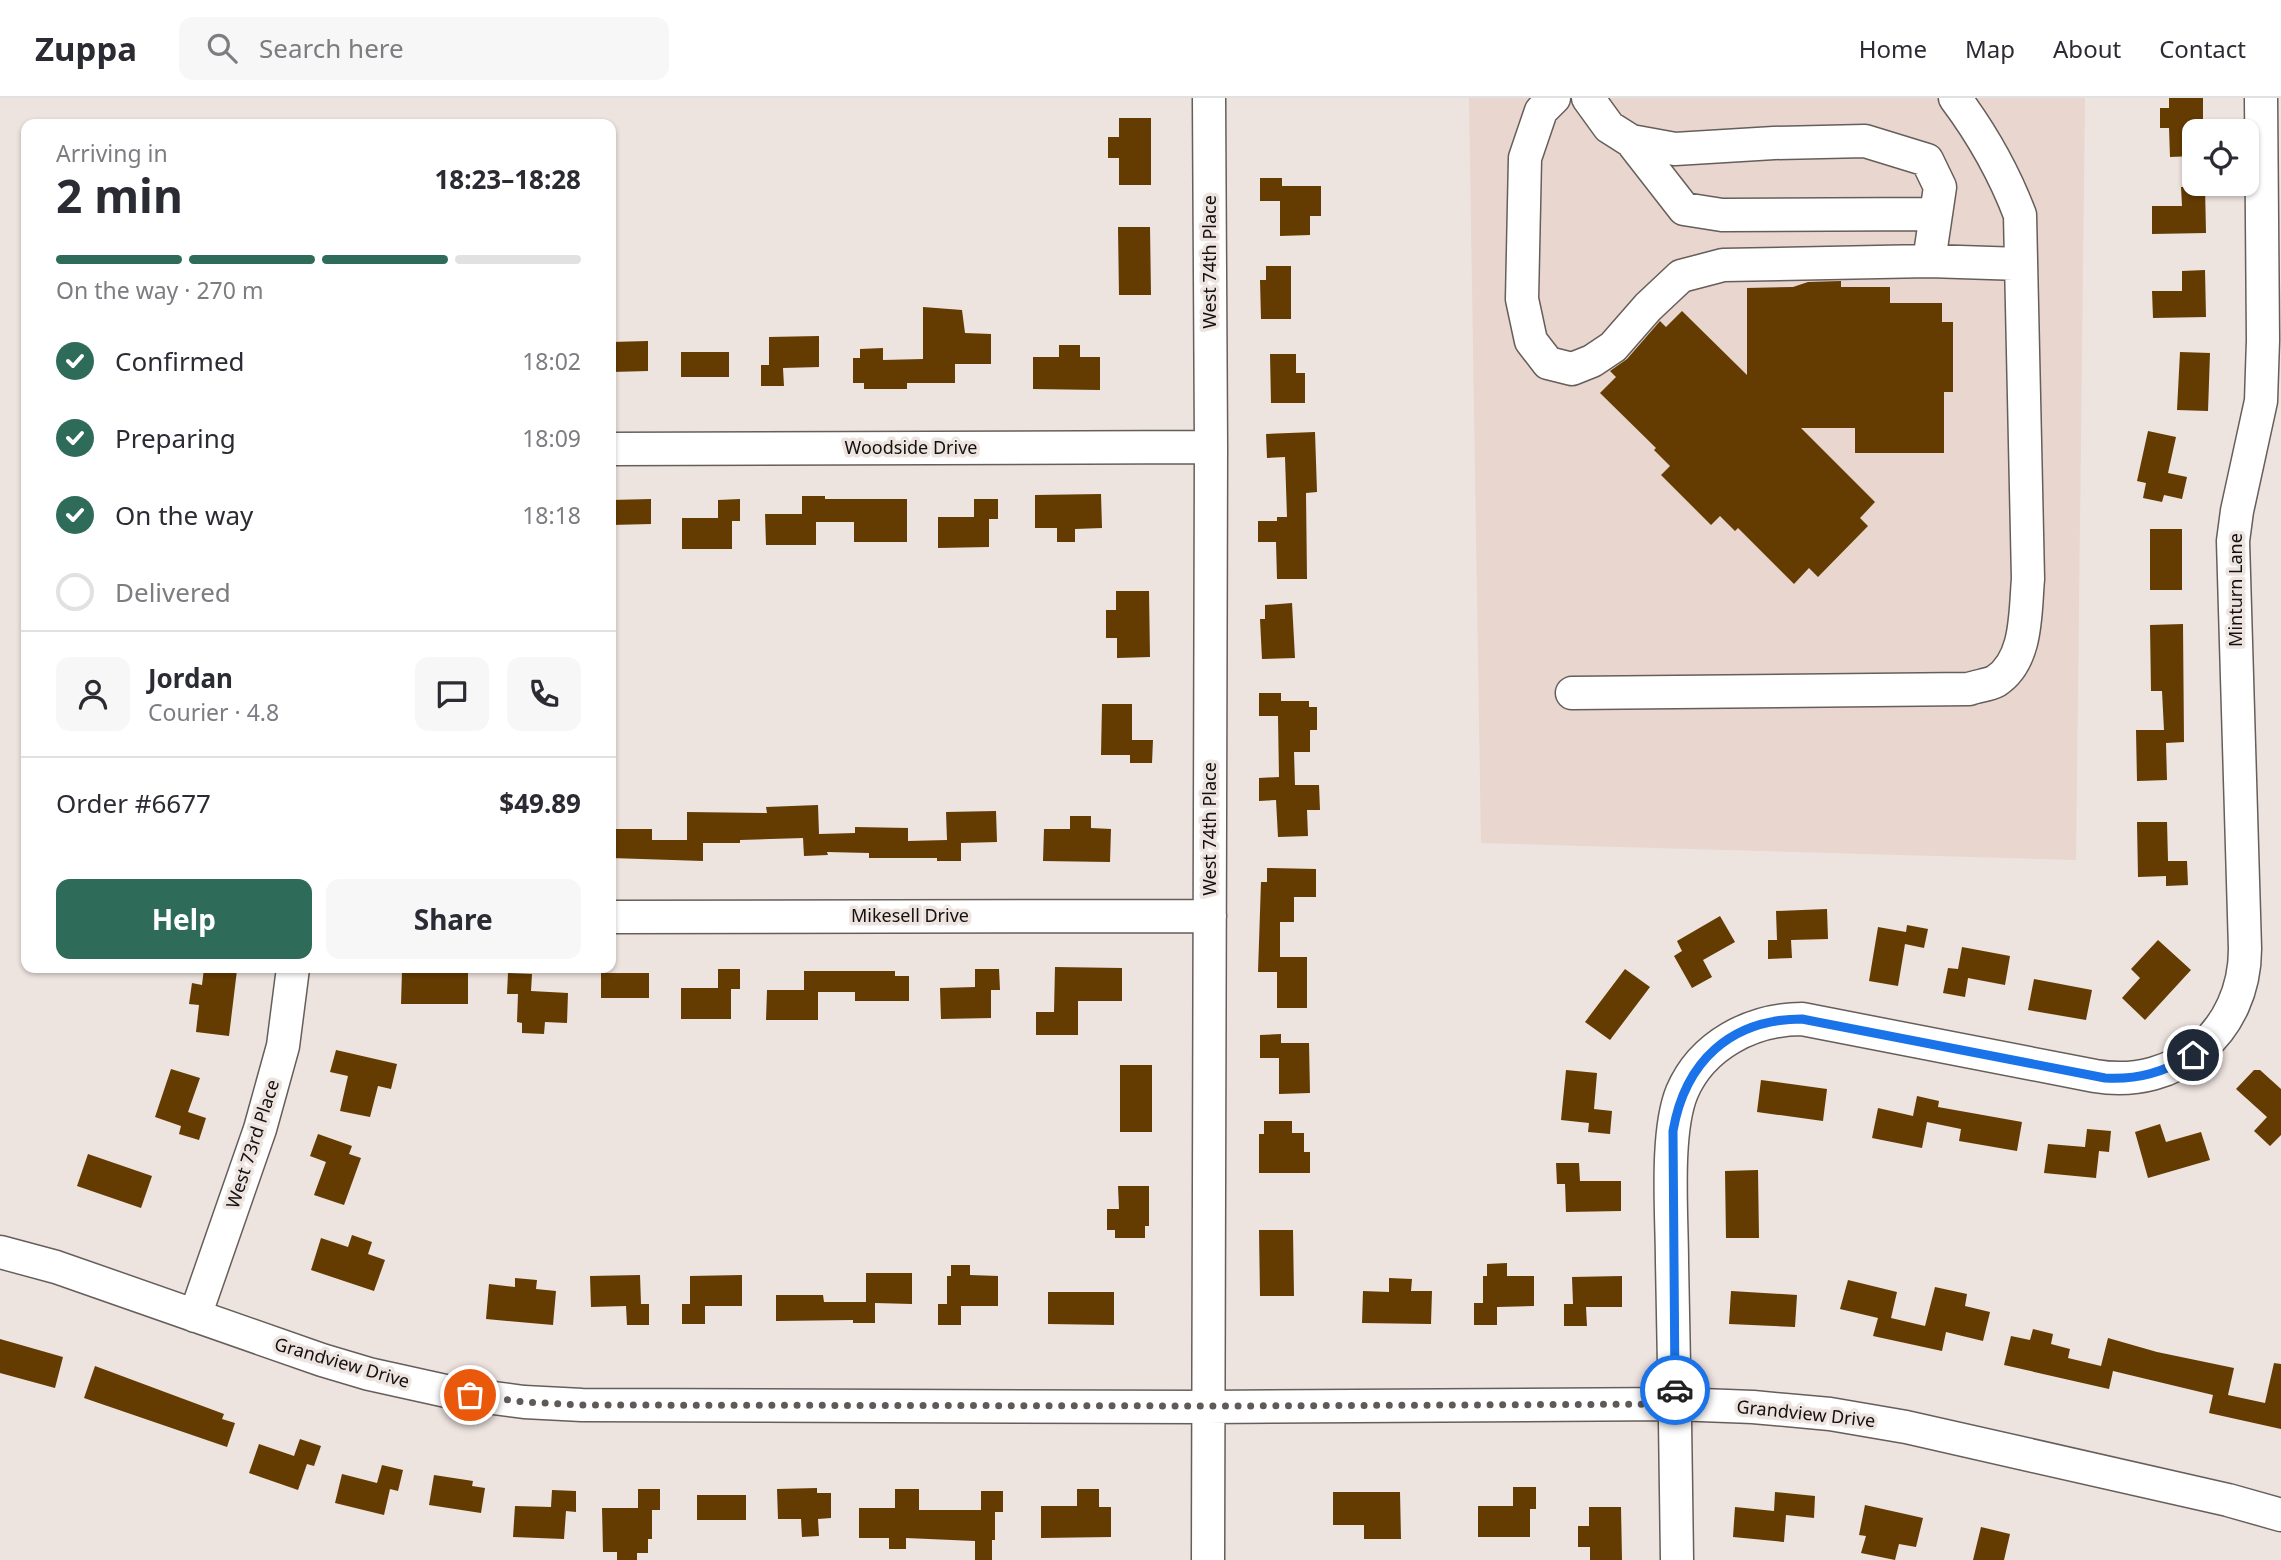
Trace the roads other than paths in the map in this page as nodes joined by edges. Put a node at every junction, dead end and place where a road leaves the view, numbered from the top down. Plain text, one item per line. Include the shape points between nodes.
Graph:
1 (1209, 98) edge
2 (1554, 98) edge
3 (1588, 98) edge
4 (1955, 98) edge
5 (2261, 98) edge
6 (1631, 141) junction
7 (1936, 214) junction
8 (1929, 261) junction
9 (2021, 264) junction
10 (2272, 340) edge
11 (1211, 447) junction
12 (616, 449) edge
13 (1572, 692) dead end
14 (1210, 916) junction
15 (616, 917) edge
16 (292, 973) edge
17 (0, 1252) edge
18 (195, 1316) junction
19 (1675, 1404) junction
20 (1207, 1406) junction
21 (2281, 1515) edge
22 (1208, 1560) edge
23 (1678, 1560) edge

1 - 11 street, West 74th Place
2 - 8 street via 1541,111 1525,158 1522,299 1531,341 1548,363 1572,369 1592,361 1613,347 1681,276 1723,265
3 - 6 street via 1609,127
4 - 9 street via 2008,183 2020,215
5 - 10 street, Minturn Lane
6 - 7 street via 1684,209 1721,215
6 - 7 street via 1675,149 1865,141 1927,160 1940,187
7 - 8 street
8 - 9 street
9 - 13 street via 2028,579 2023,637 2011,665 1996,681 1969,689
10 - 19 street, Minturn Lane via 2233,541 2245,968 2235,1003 2214,1035 2193,1055 2146,1076 2116,1078 1802,1019 1745,1029 1713,1051 1687,1083 1674,1121
11 - 12 street, Woodside Drive
11 - 14 street, West 74th Place
14 - 15 street, Mikesell Drive
14 - 20 street, West 74th Place
16 - 18 street, West 73rd Place via 283,1046 260,1129
17 - 18 street, Grandview Drive
18 - 20 street, Grandview Drive via 369,1374 524,1402
19 - 20 street, Grandview Drive
19 - 21 street, Grandview Drive via 1753,1406 1878,1422
19 - 23 street
20 - 22 street, West 74th Place

